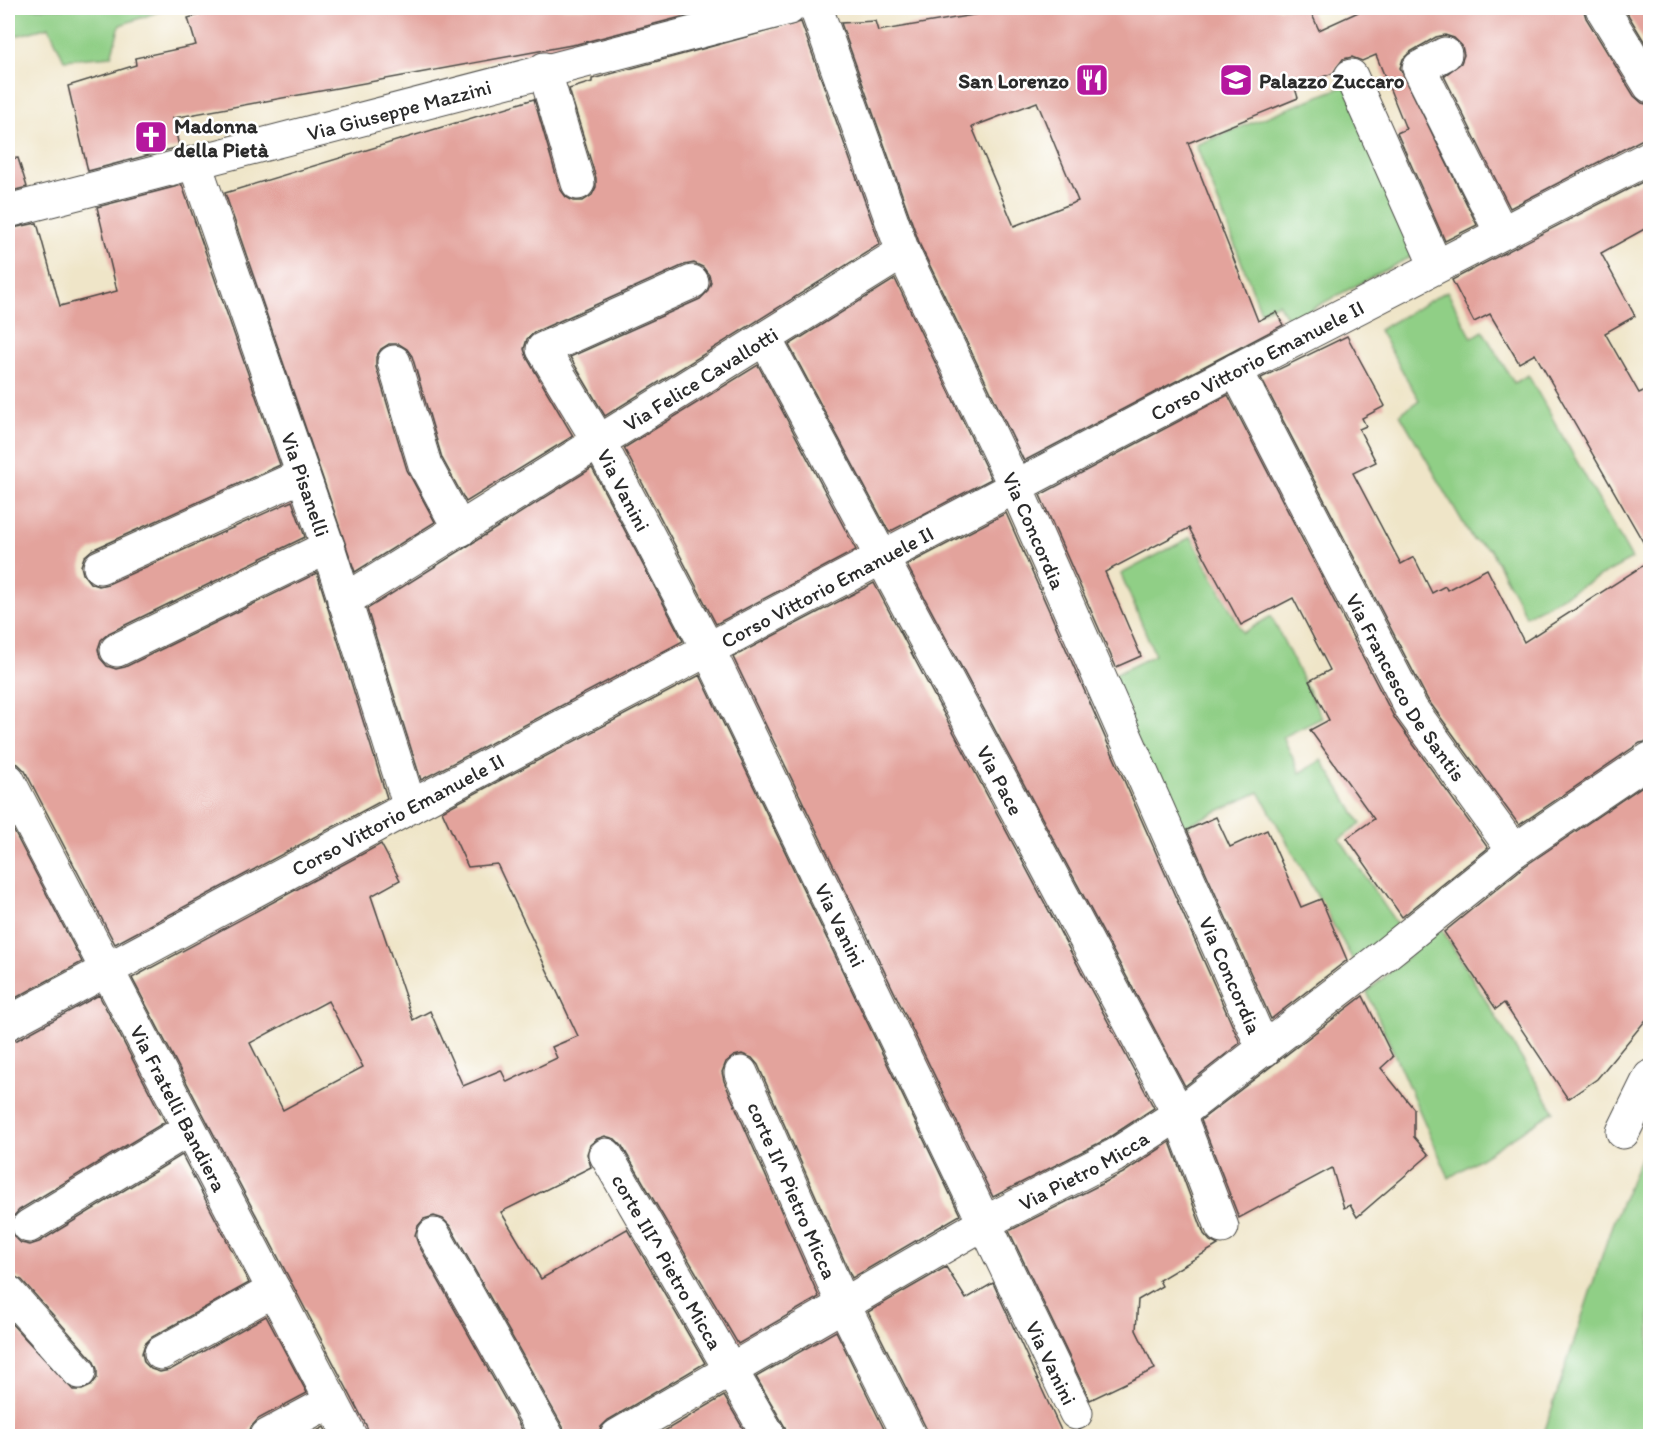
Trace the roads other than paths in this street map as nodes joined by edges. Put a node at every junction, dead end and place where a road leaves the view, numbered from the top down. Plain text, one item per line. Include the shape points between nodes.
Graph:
1 (789, 8) edge
2 (816, 8) edge
3 (1602, 8) edge
4 (1445, 54) dead end
5 (544, 69) junction
6 (1352, 76) dead end
7 (1650, 86) edge
8 (1650, 157) edge
9 (195, 164) junction
10 (578, 183) dead end
11 (8, 211) edge
12 (1501, 232) junction
13 (903, 252) junction
14 (1436, 266) junction
15 (692, 282) dead end
16 (765, 339) junction
17 (394, 362) dead end
18 (1236, 370) junction
19 (598, 440) junction
20 (303, 475) junction
21 (1016, 488) junction
22 (460, 530) junction
23 (328, 547) junction
24 (883, 557) junction
25 (99, 567) dead end
26 (344, 601) junction
27 (708, 649) junction
28 (117, 650) dead end
29 (1650, 759) edge
30 (8, 780) edge
31 (410, 807) junction
32 (1514, 851) junction
33 (107, 970) junction
34 (8, 1023) edge
35 (1264, 1050) junction
36 (741, 1073) dead end
37 (1650, 1077) edge
38 (1179, 1114) junction
39 (189, 1129) junction
40 (1623, 1132) dead end
41 (606, 1155) dead end
42 (986, 1222) junction
43 (29, 1226) dead end
44 (1222, 1227) dead end
45 (434, 1235) dead end
46 (273, 1290) junction
47 (8, 1292) edge
48 (844, 1306) junction
49 (161, 1353) dead end
50 (730, 1369) junction
51 (79, 1372) dead end
52 (332, 1401) junction
53 (1076, 1413) dead end
54 (267, 1437) edge
55 (350, 1437) edge
56 (547, 1437) edge
57 (616, 1437) edge
58 (769, 1437) edge
59 (909, 1437) edge

1 - 5 street, Via Giuseppe Mazzini
2 - 13 street, Via Concordia
3 - 7 street
4 - 12 street via 1419,68
5 - 9 street, Via Giuseppe Mazzini
5 - 10 street
6 - 14 street
8 - 12 street, Corso Vittorio Emanuele II
9 - 11 street, Via Giuseppe Mazzini
9 - 20 street, Via Pisanelli
12 - 14 street, Corso Vittorio Emanuele II
13 - 16 street, Via Felice Cavallotti
13 - 21 street, Via Concordia
14 - 18 street, Corso Vittorio Emanuele II
15 - 19 street, Via Vanini via 543,349
16 - 19 street, Via Felice Cavallotti
16 - 24 street, Via Pace
17 - 22 street via 425,465
18 - 21 street, Corso Vittorio Emanuele II
18 - 32 street, Via Francesco De Santis via 1412,710
19 - 22 street, Via Felice Cavallotti
19 - 27 street, Via Vanini
20 - 23 street, Via Pisanelli
20 - 25 street
21 - 24 street, Corso Vittorio Emanuele II
21 - 35 street, Via Concordia
22 - 26 street, Via Felice Cavallotti
23 - 26 street, Via Pisanelli
23 - 28 street
24 - 27 street, Corso Vittorio Emanuele II
24 - 38 street, Via Pace
26 - 31 street, Via Pisanelli
27 - 31 street, Corso Vittorio Emanuele II
27 - 42 street, Via Vanini
29 - 32 street
30 - 33 street, Via Fratelli Bandiera
31 - 33 street, Corso Vittorio Emanuele II
32 - 35 street, Via Pietro Micca
33 - 34 street, Corso Vittorio Emanuele II
33 - 39 street, Via Fratelli Bandiera
35 - 38 street, Via Pietro Micca
36 - 48 street, corte II^ Pietro Micca
37 - 40 street
38 - 42 street, Via Pietro Micca via 1114,1156
38 - 44 street, Via Pace
39 - 43 street
39 - 46 street, Via Fratelli Bandiera
41 - 50 street, corte III^ Pietro Micca
42 - 48 street, Via Pietro Micca
42 - 53 street, Via Vanini
45 - 56 street
46 - 49 street
46 - 52 street, Via Fratelli Bandiera
47 - 51 street
48 - 50 street, Via Pietro Micca
48 - 59 street, corte II^ Pietro Micca
50 - 57 street, Via Pietro Micca
50 - 58 street, corte III^ Pietro Micca
52 - 54 street
52 - 55 street, Via Fratelli Bandiera

